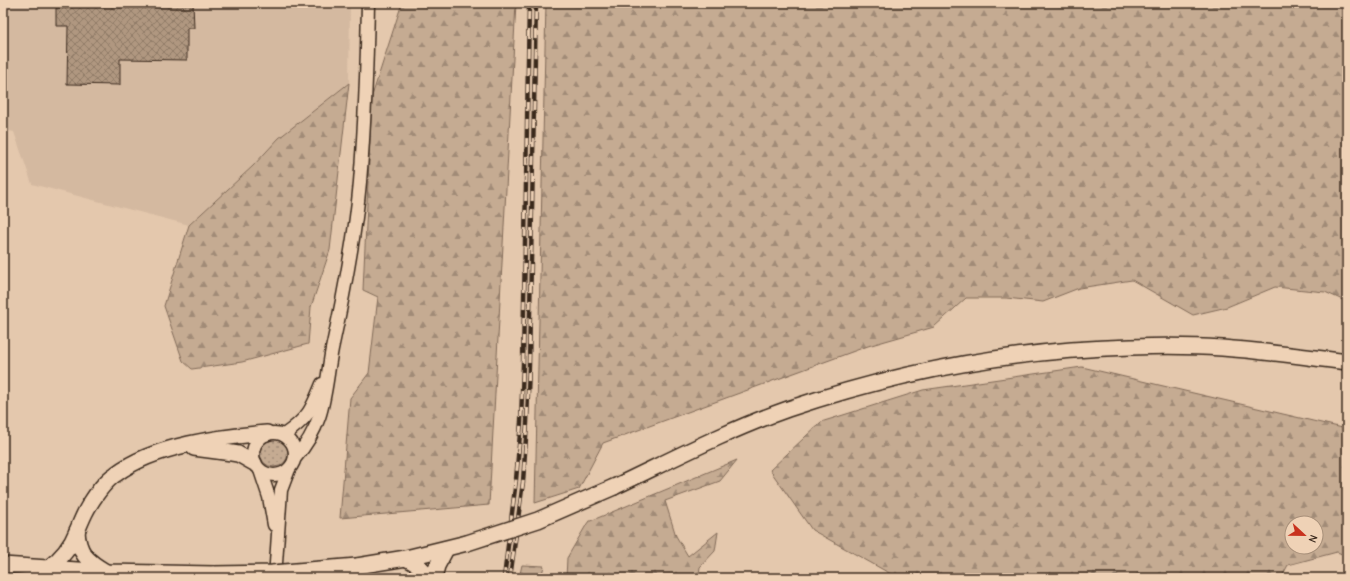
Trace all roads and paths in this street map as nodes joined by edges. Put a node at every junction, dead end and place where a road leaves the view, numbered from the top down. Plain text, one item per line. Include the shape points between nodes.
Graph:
1 (368, 3) edge
2 (330, 362) junction
3 (1347, 362) edge
4 (267, 433) junction
5 (284, 435) junction
6 (179, 447) junction
7 (295, 458) junction
8 (257, 466) junction
9 (289, 469) junction
10 (78, 531) junction
11 (276, 547) junction
12 (446, 548) junction
13 (406, 558) junction
14 (3, 565) edge
15 (47, 569) junction
16 (107, 572) junction
17 (275, 578) edge
18 (431, 578) edge
19 (434, 578) edge

1 - 2 street via 360,182 353,238
2 - 5 street via 307,416
2 - 7 street via 321,412 311,436
3 - 12 main road, bridge via 1221,348 1172,346 1050,351 935,368 864,385 786,410 538,520
4 - 5 street via 276,432
4 - 6 main road
4 - 8 street via 253,448 252,456
5 - 7 street via 293,445
6 - 8 main road via 238,454
6 - 10 main road via 143,458 114,475 93,499 84,513
7 - 9 street
8 - 9 street via 266,474 274,475 282,474
8 - 11 street via 269,497
9 - 11 street via 281,490
10 - 15 main road via 65,553
10 - 16 main road via 78,541 85,557 93,565
11 - 17 street
12 - 13 main road
12 - 19 main road
13 - 16 main road, bridge via 357,566 272,573
13 - 18 main road via 418,565
14 - 15 main road
15 - 16 main road

